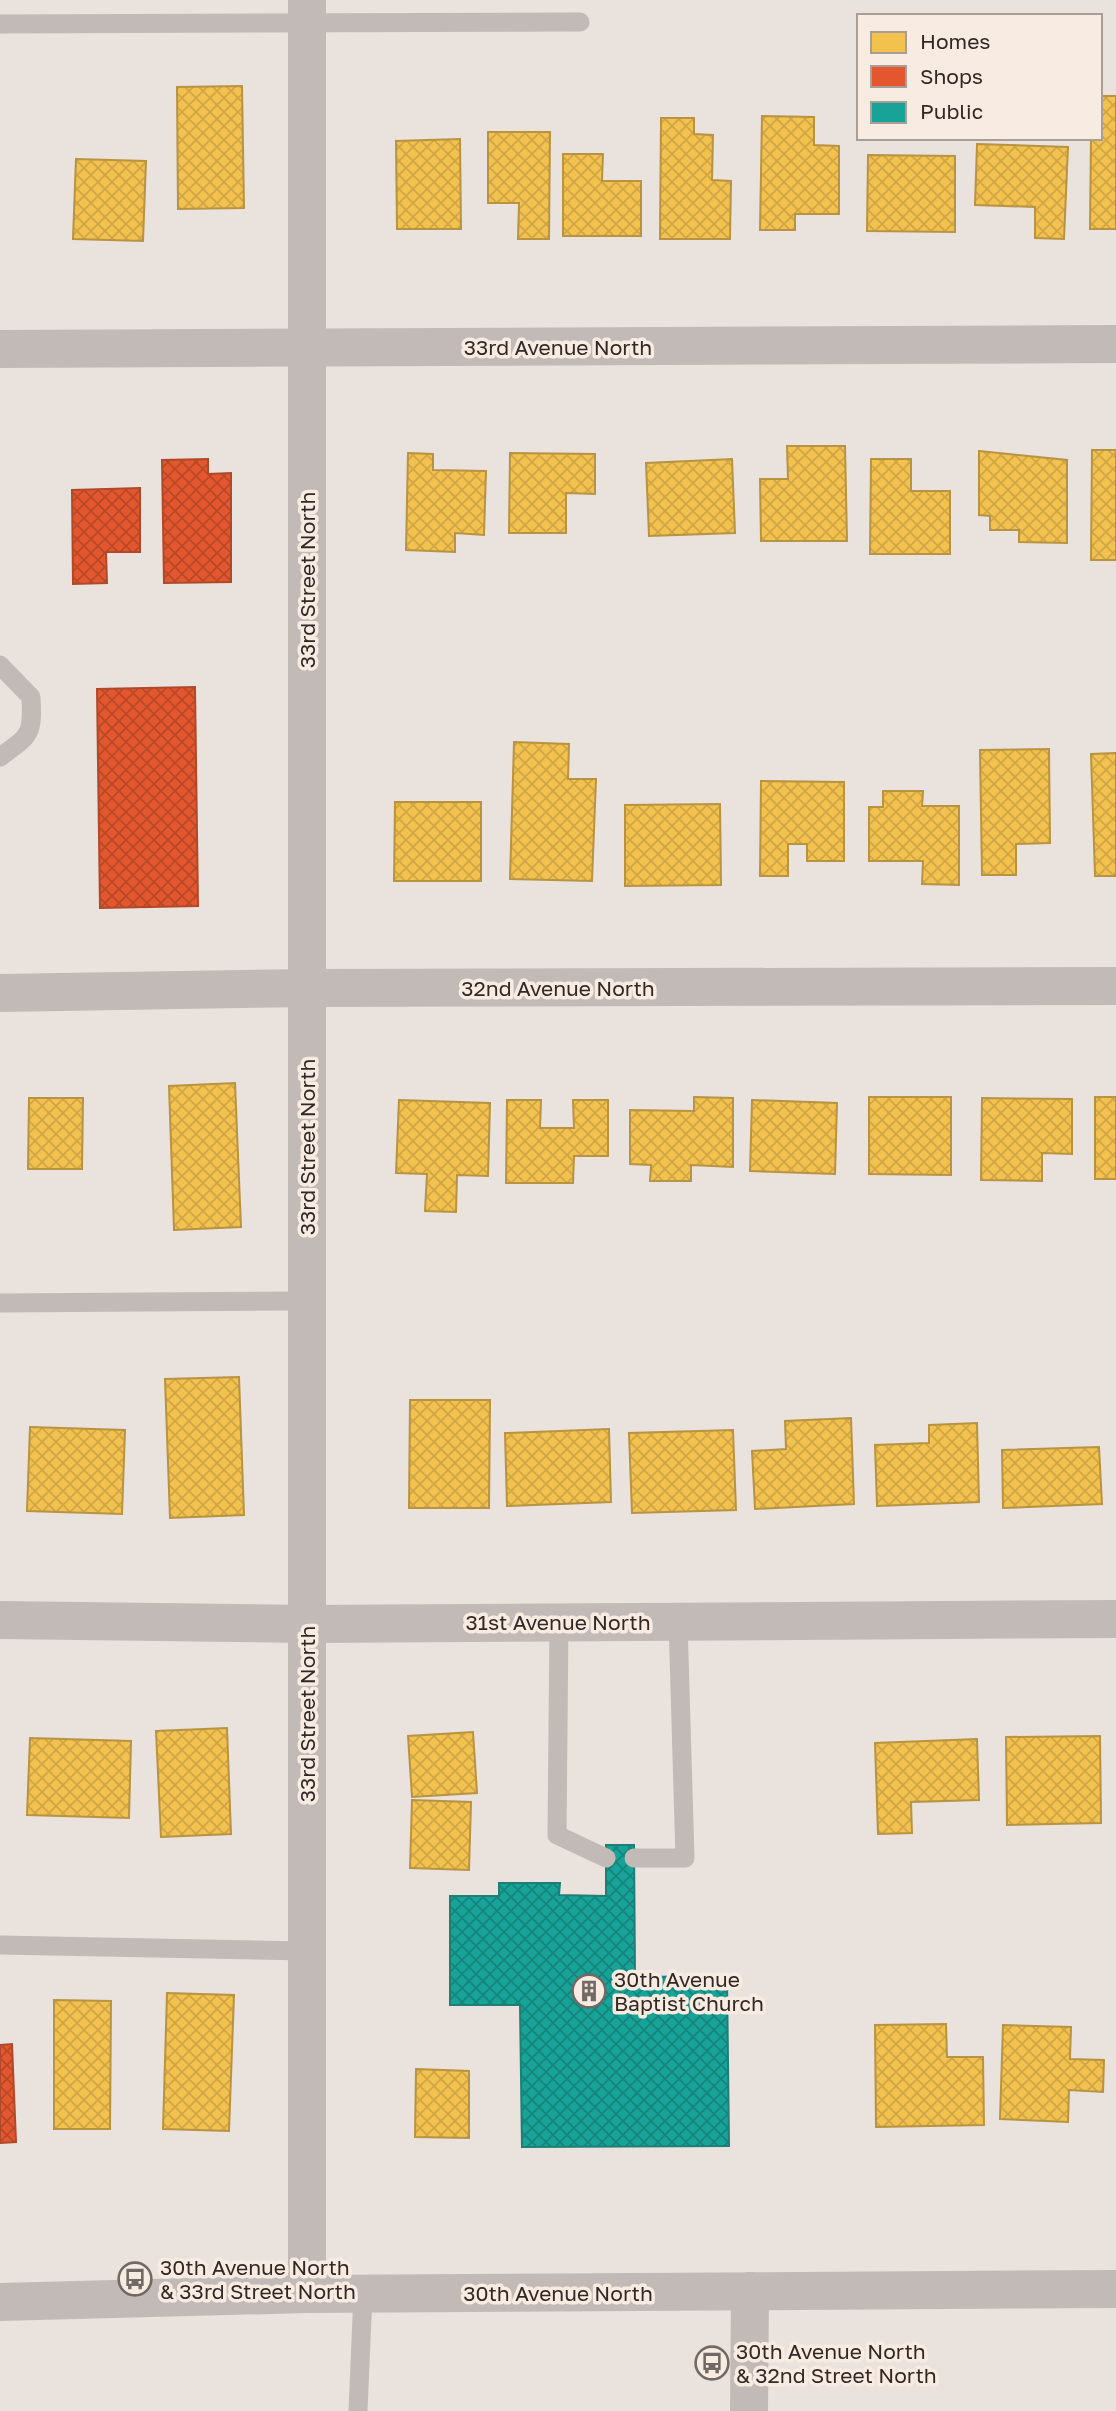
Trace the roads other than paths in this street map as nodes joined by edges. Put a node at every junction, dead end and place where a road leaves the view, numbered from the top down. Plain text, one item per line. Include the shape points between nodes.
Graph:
1 (307, 10) edge
2 (580, 22) dead end
3 (0, 24) edge
4 (1116, 344) edge
5 (307, 348) junction
6 (0, 349) edge
7 (0, 665) edge
8 (0, 757) edge
9 (1116, 986) edge
10 (307, 988) junction
11 (0, 993) edge
12 (307, 1301) junction
13 (0, 1304) edge
14 (1116, 1619) edge
15 (0, 1620) edge
16 (678, 1621) junction
17 (559, 1622) junction
18 (307, 1623) junction
19 (606, 1858) dead end
20 (634, 1858) dead end
21 (0, 1945) edge
22 (307, 1951) junction
23 (1116, 2289) edge
24 (750, 2291) junction
25 (307, 2294) junction
26 (363, 2294) junction
27 (0, 2302) edge
28 (358, 2411) edge
29 (749, 2411) edge

1 - 2 lane
1 - 3 lane
1 - 5 street, 33rd Street North
4 - 5 street, 33rd Avenue North
5 - 6 street, 33rd Avenue North
5 - 10 street, 33rd Street North
7 - 8 lane via 32,697 32,720 28,736
9 - 10 street, 32nd Avenue North
10 - 11 street, 32nd Avenue North
10 - 12 street, 33rd Street North
12 - 13 lane
12 - 18 street, 33rd Street North
14 - 16 street, 31st Avenue North
15 - 18 street, 31st Avenue North
16 - 17 street, 31st Avenue North
16 - 20 lane via 685,1858
17 - 18 street, 31st Avenue North
17 - 19 lane via 557,1835
18 - 22 street, 33rd Street North
21 - 22 lane
22 - 25 street, 33rd Street North
23 - 24 street, 30th Avenue North
24 - 26 street, 30th Avenue North
24 - 29 street
25 - 26 street, 30th Avenue North
25 - 27 street, 30th Avenue North
26 - 28 lane

